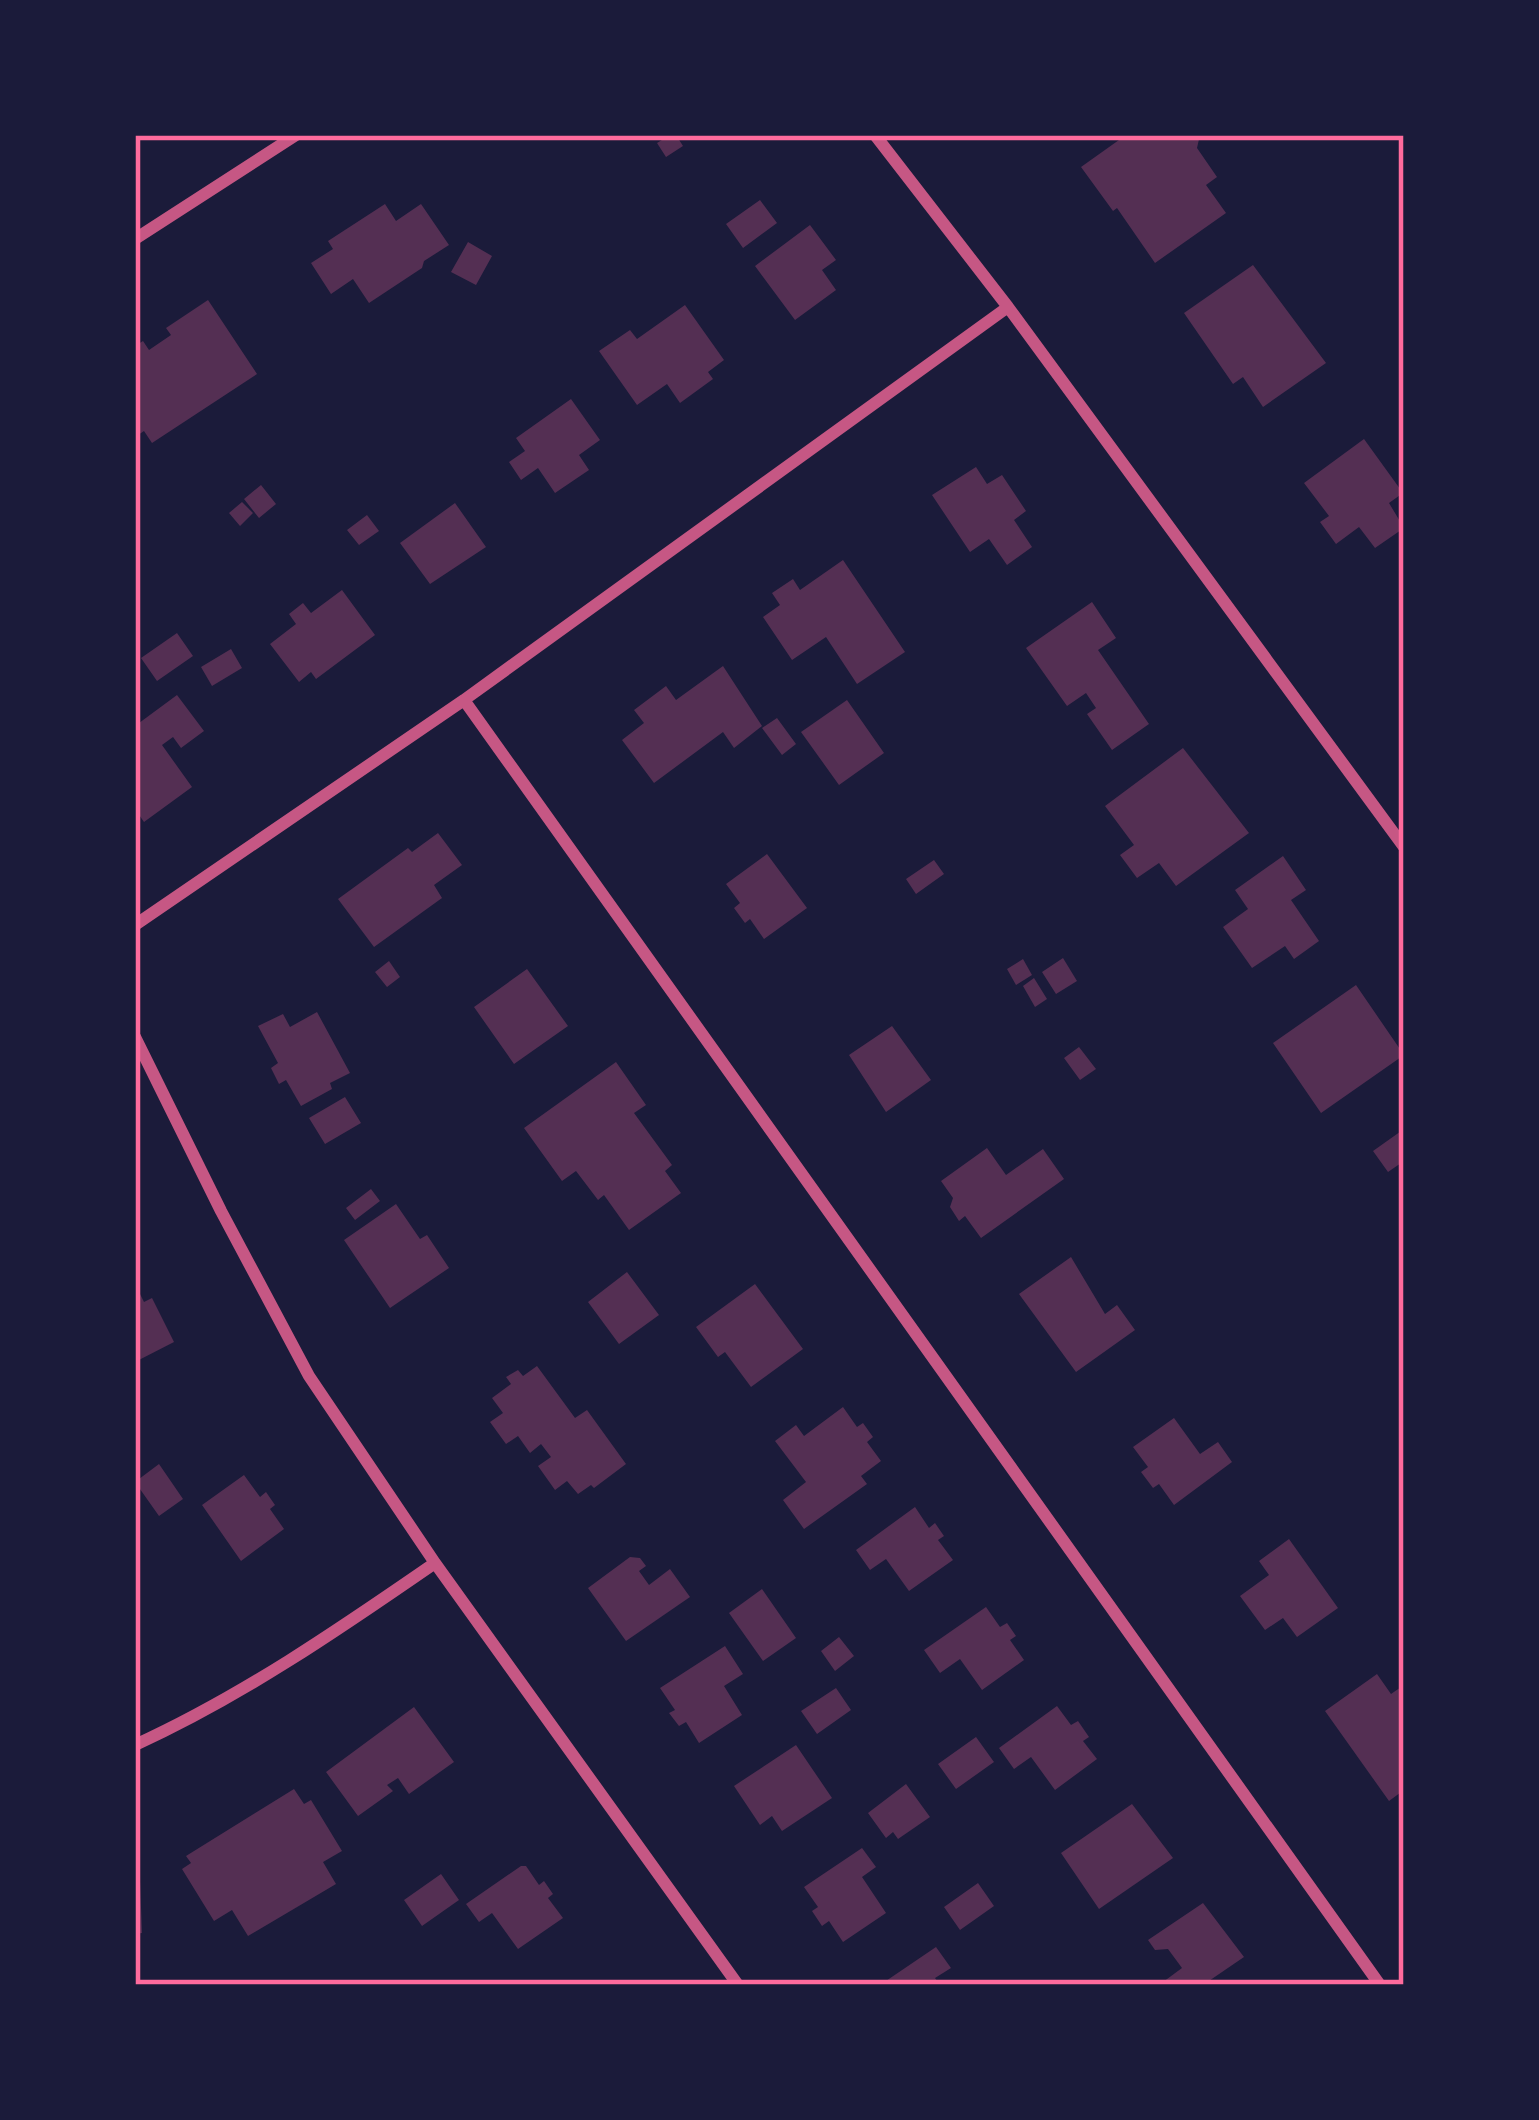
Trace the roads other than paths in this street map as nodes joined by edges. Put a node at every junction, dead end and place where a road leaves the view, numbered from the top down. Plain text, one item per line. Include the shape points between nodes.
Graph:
1 (296, 135) edge
2 (874, 135) edge
3 (135, 239) edge
4 (1008, 307) junction
5 (464, 700) junction
6 (1404, 847) edge
7 (135, 925) edge
8 (135, 1037) edge
9 (435, 1563) junction
10 (135, 1745) edge
11 (738, 1985) edge
12 (1379, 1985) edge

1 - 3 street
2 - 4 street
4 - 5 street
4 - 6 street
5 - 7 street
5 - 12 street
8 - 9 street via 309,1376
9 - 10 street via 316,1646
9 - 11 street

